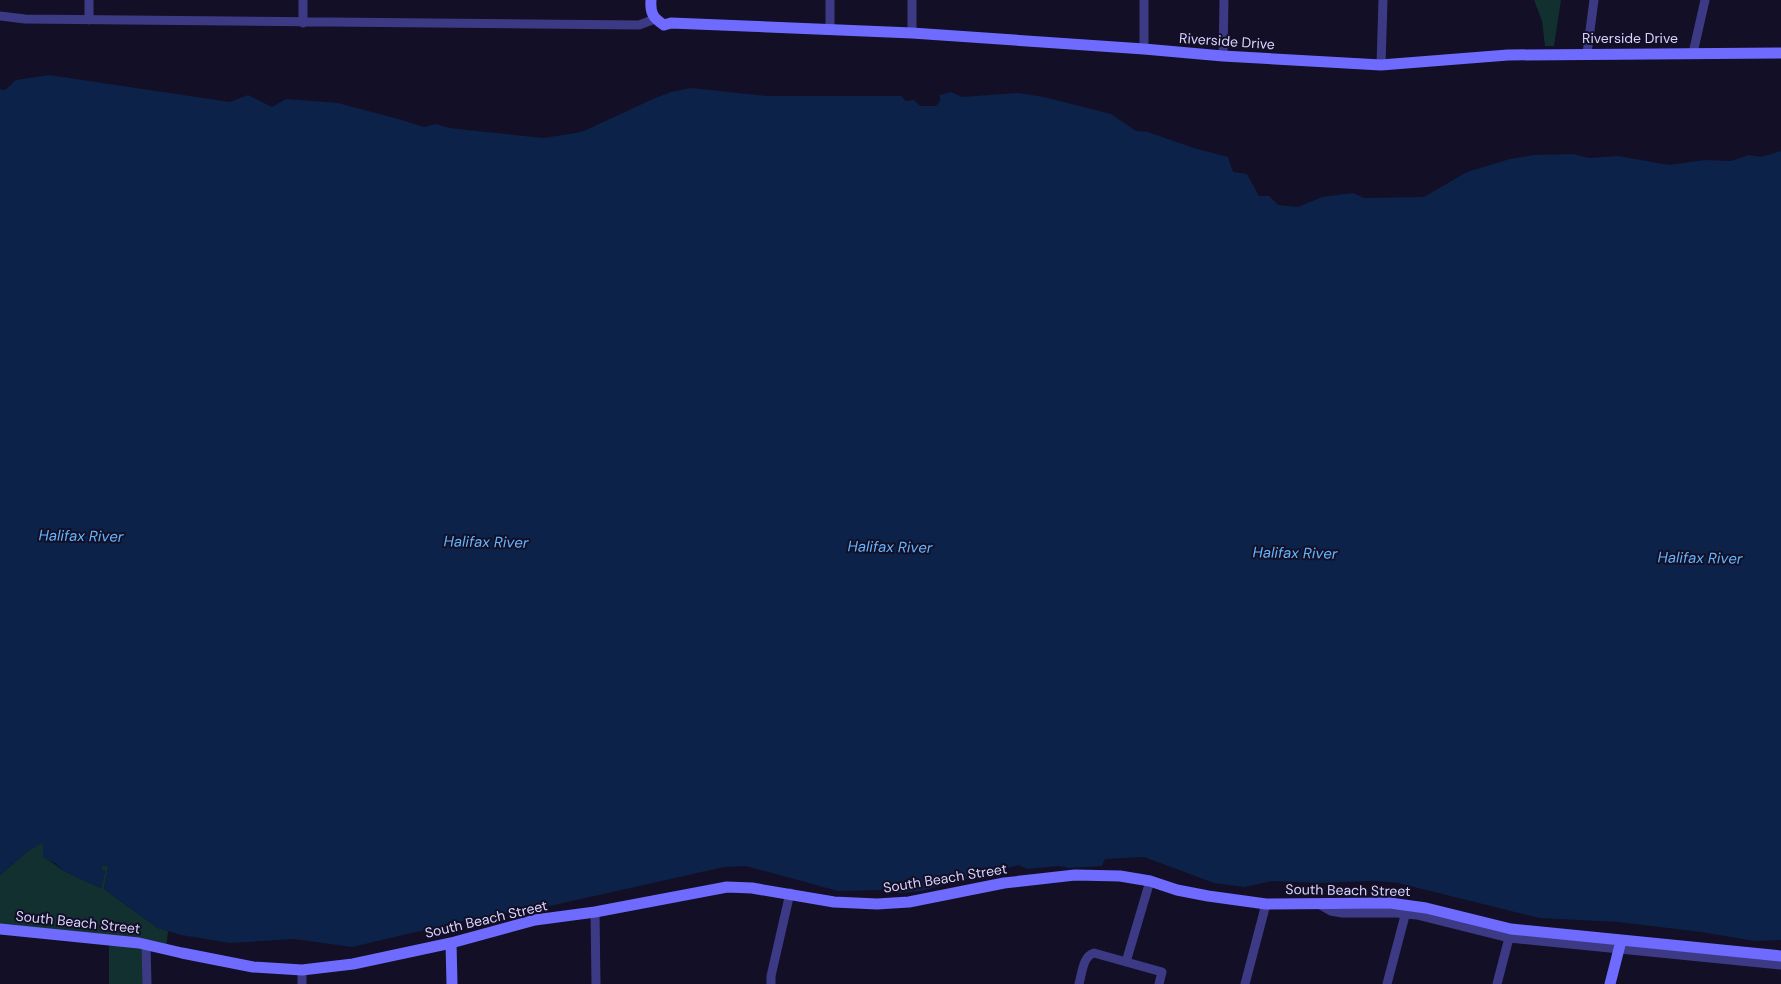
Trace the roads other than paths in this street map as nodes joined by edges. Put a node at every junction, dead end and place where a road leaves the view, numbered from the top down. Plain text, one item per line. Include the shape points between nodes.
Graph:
1 (89, 0) edge
2 (303, 0) edge
3 (652, 0) edge
4 (830, 0) edge
5 (912, 0) edge
6 (1144, 0) edge
7 (1224, 0) edge
8 (1383, 0) edge
9 (1594, 0) edge
10 (1705, 0) edge
11 (0, 16) edge
12 (89, 20) junction
13 (663, 20) junction
14 (303, 23) junction
15 (830, 30) junction
16 (912, 33) junction
17 (1144, 49) junction
18 (1587, 53) junction
19 (1693, 53) junction
20 (1781, 53) edge
21 (1223, 56) junction
22 (1381, 65) junction
23 (1150, 881) junction
24 (790, 893) junction
25 (1266, 904) junction
26 (1406, 910) junction
27 (595, 912) junction
28 (0, 929) edge
29 (1510, 934) junction
30 (450, 943) junction
31 (146, 944) junction
32 (1620, 945) junction
33 (1781, 956) edge
34 (1126, 962) junction
35 (1781, 965) edge
36 (302, 970) junction
37 (147, 984) edge
38 (302, 984) edge
39 (452, 984) edge
40 (596, 984) edge
41 (771, 984) edge
42 (1078, 984) edge
43 (1159, 984) edge
44 (1245, 984) edge
45 (1387, 984) edge
46 (1497, 984) edge
47 (1610, 984) edge

1 - 12 street
2 - 14 street
3 - 13 street via 650,10
4 - 15 street
5 - 16 street
6 - 17 street
7 - 21 street
8 - 22 street
9 - 18 street
10 - 19 street
11 - 12 street, Riverside Drive
12 - 14 street, Riverside Drive
13 - 14 street, Riverside Drive via 639,26
13 - 15 street, Riverside Drive
15 - 16 street, Riverside Drive
16 - 17 street, Riverside Drive
17 - 21 street, Riverside Drive
18 - 19 street, Riverside Drive
18 - 22 street, Riverside Drive via 1466,57
19 - 20 street, Riverside Drive
21 - 22 street, Riverside Drive
23 - 24 street, South Beach Street via 1120,876 1075,875 1004,883 909,902 877,904 834,902
23 - 25 street, South Beach Street via 1177,890
23 - 34 street
24 - 27 street, South Beach Street via 726,887
24 - 41 street
25 - 26 street, South Beach Street via 1390,903
25 - 44 street
26 - 29 street, South Beach Street via 1426,908
26 - 45 street
27 - 30 street, South Beach Street via 535,920
27 - 40 street
28 - 31 street, South Beach Street
29 - 32 street, South Beach Street
29 - 46 street
30 - 36 street, South Beach Street via 353,964
30 - 39 street
31 - 36 street, South Beach Street via 253,967
31 - 37 street
32 - 33 street, South Beach Street
32 - 35 street
32 - 47 street
34 - 42 street via 1090,954
34 - 43 street via 1162,972
36 - 38 street

